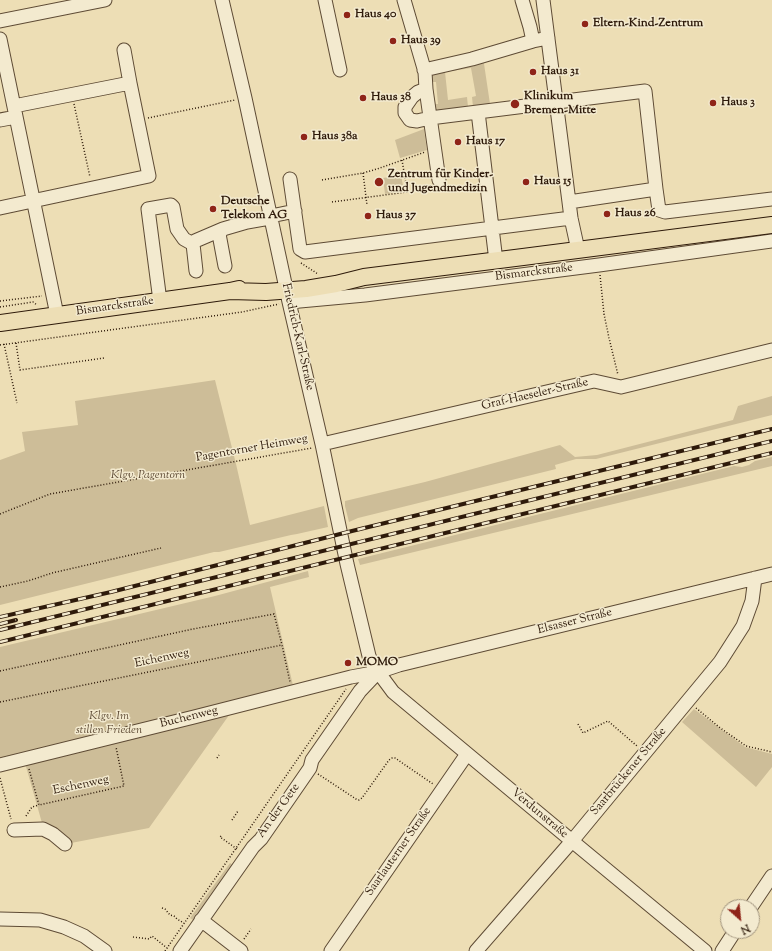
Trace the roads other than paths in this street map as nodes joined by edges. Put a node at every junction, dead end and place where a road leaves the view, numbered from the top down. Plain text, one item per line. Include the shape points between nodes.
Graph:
1 (105, 0) edge
2 (222, 0) edge
3 (324, 0) edge
4 (404, 0) edge
5 (522, 0) edge
6 (543, 0) edge
7 (0, 21) edge
8 (548, 38) junction
9 (0, 40) edge
10 (533, 41) junction
11 (124, 50) dead end
12 (340, 70) dead end
13 (424, 70) junction
14 (130, 83) junction
15 (426, 89) junction
16 (556, 102) junction
17 (15, 112) junction
18 (478, 112) junction
19 (430, 118) junction
20 (0, 120) edge
21 (290, 179) dead end
22 (439, 180) dead end
23 (656, 189) junction
24 (772, 199) edge
25 (33, 201) junction
26 (569, 202) junction
27 (0, 208) edge
28 (295, 211) junction
29 (271, 216) junction
30 (571, 218) junction
31 (772, 224) edge
32 (492, 228) junction
33 (223, 229) junction
34 (299, 239) junction
35 (772, 241) edge
36 (193, 244) junction
37 (277, 244) junction
38 (578, 250) junction
39 (496, 261) junction
40 (225, 266) dead end
41 (196, 271) dead end
42 (289, 294) junction
43 (160, 301) junction
44 (57, 315) junction
45 (0, 322) edge
46 (772, 350) edge
47 (322, 444) junction
48 (772, 574) edge
49 (755, 578) junction
50 (378, 672) junction
51 (467, 754) junction
52 (0, 765) edge
53 (13, 826) road end
54 (572, 841) junction
55 (65, 844) dead end
56 (772, 876) edge
57 (756, 899) edge
58 (0, 919) edge
59 (201, 920) junction
60 (730, 939) edge
61 (105, 951) edge
62 (180, 951) edge
63 (240, 951) edge
64 (331, 951) edge
65 (476, 951) edge
66 (705, 951) edge
67 (722, 951) edge

1 - 7 street
2 - 29 street, Friedrich-Karl-Straße
3 - 12 street
4 - 13 street
5 - 10 street
6 - 8 street
8 - 10 street
8 - 16 street
9 - 17 street
10 - 13 street
11 - 14 street
13 - 15 street
14 - 17 street
14 - 25 street via 149,176
15 - 19 street
15 - 19 street via 412,97 405,107 405,113 410,120 416,122
16 - 18 street
16 - 23 street via 645,91
16 - 26 street
17 - 20 street
17 - 25 street
18 - 19 street
18 - 32 street
19 - 22 street
21 - 28 street
23 - 24 street via 659,210 665,212
23 - 26 street
25 - 27 street
25 - 44 street
26 - 30 street
28 - 29 street
28 - 34 street
29 - 33 street
29 - 37 street, Friedrich-Karl-Straße
30 - 32 street
30 - 38 street
31 - 38 main road, Bismarckstraße
32 - 34 street via 305,252 300,249
32 - 39 street
33 - 36 street
33 - 40 street via 219,234
34 - 37 street
35 - 42 street, Bismarckstraße via 365,295
36 - 41 street
36 - 43 street via 184,239 177,229 174,207 171,205 148,209
37 - 42 street, Friedrich-Karl-Straße
38 - 39 main road, Bismarckstraße
39 - 42 main road, Bismarckstraße via 364,277 336,276
42 - 43 main road, Bismarckstraße via 262,284 230,292
42 - 47 street, Friedrich-Karl-Straße
43 - 44 main road, Bismarckstraße
44 - 45 main road, Bismarckstraße
46 - 47 street, Graf-Haeseler-Straße via 621,386 594,381
47 - 50 street, Friedrich-Karl-Straße via 369,656
48 - 49 street, Elsasser Straße
49 - 50 street, Elsasser Straße
49 - 54 street, Saarbrückener Straße via 752,601 743,626 720,662
50 - 51 street, Verdunstraße via 393,692
50 - 52 street, Buchenweg
50 - 59 street, An der Gete via 360,690 261,839 241,852
51 - 54 street, Verdunstraße
51 - 64 street, Saarlauterner Straße
53 - 55 street via 43,829
54 - 65 street, Saarbrückener Straße
54 - 66 street, Verdunstraße
56 - 57 street
58 - 61 street via 40,920 64,926
59 - 62 street, An der Gete
59 - 63 street
60 - 67 street

